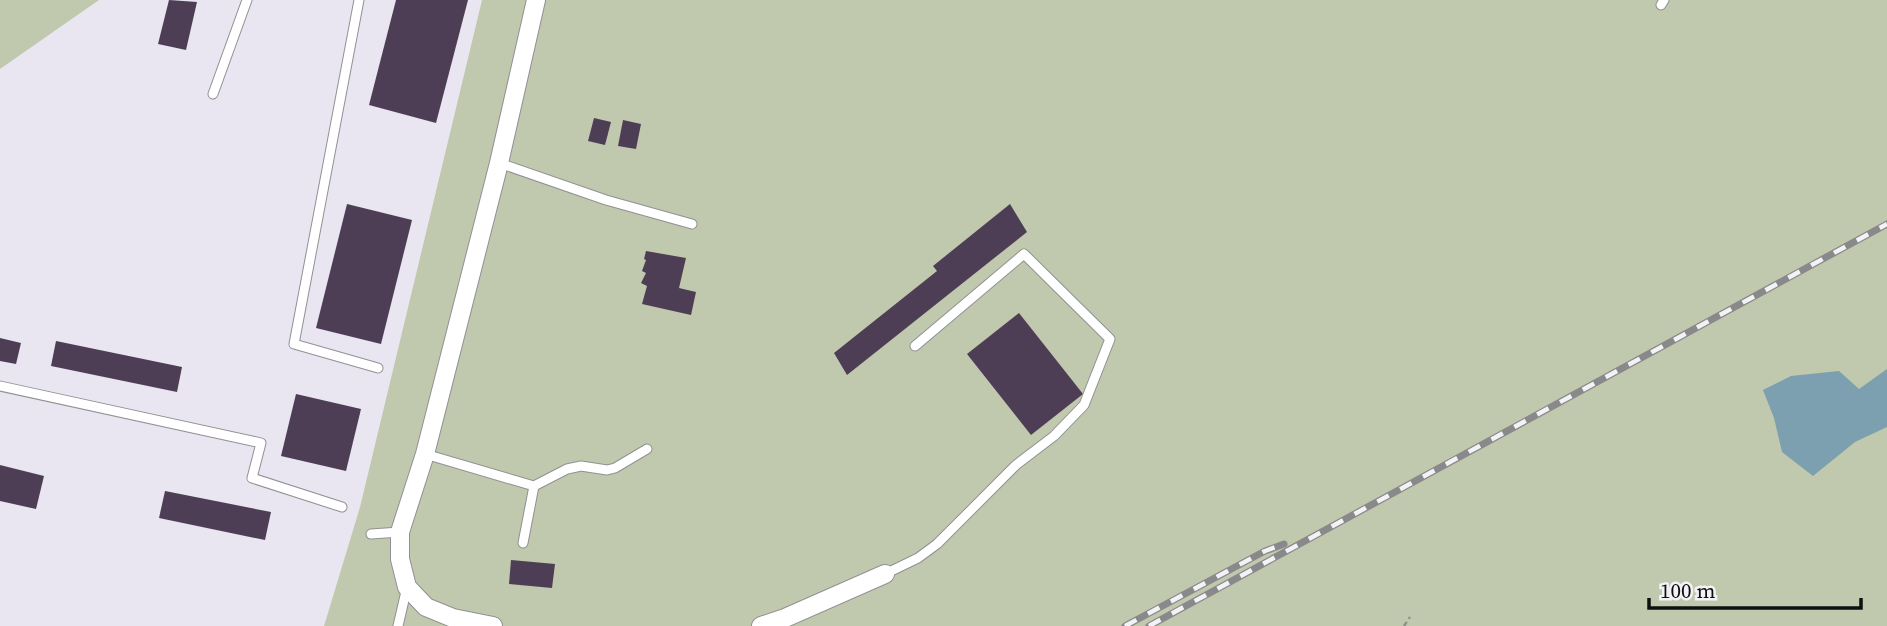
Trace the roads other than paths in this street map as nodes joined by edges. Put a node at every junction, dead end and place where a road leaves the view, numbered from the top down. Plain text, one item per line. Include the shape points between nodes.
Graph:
1 (247, 0) edge
2 (359, 0) edge
3 (536, 0) edge
4 (213, 94) dead end
5 (499, 163) junction
6 (692, 224) dead end
7 (915, 346) dead end
8 (378, 368) dead end
9 (0, 386) edge
10 (647, 449) dead end
11 (425, 454) junction
12 (534, 486) junction
13 (342, 508) dead end
14 (400, 532) junction
15 (371, 534) dead end
16 (523, 543) dead end
17 (885, 574) joint
18 (407, 587) junction
19 (398, 626) edge
20 (493, 626) edge
21 (761, 626) edge

1 - 4 lane
2 - 8 lane via 294,344
3 - 5 street
5 - 6 lane
5 - 11 street
7 - 17 lane via 1024,254 1110,338 1084,405 937,544
9 - 13 lane via 261,443 252,478
10 - 12 lane via 615,468 567,469
11 - 12 lane
11 - 14 street
12 - 16 lane
14 - 15 lane
14 - 18 street
17 - 21 street
18 - 19 lane
18 - 20 street via 426,607

